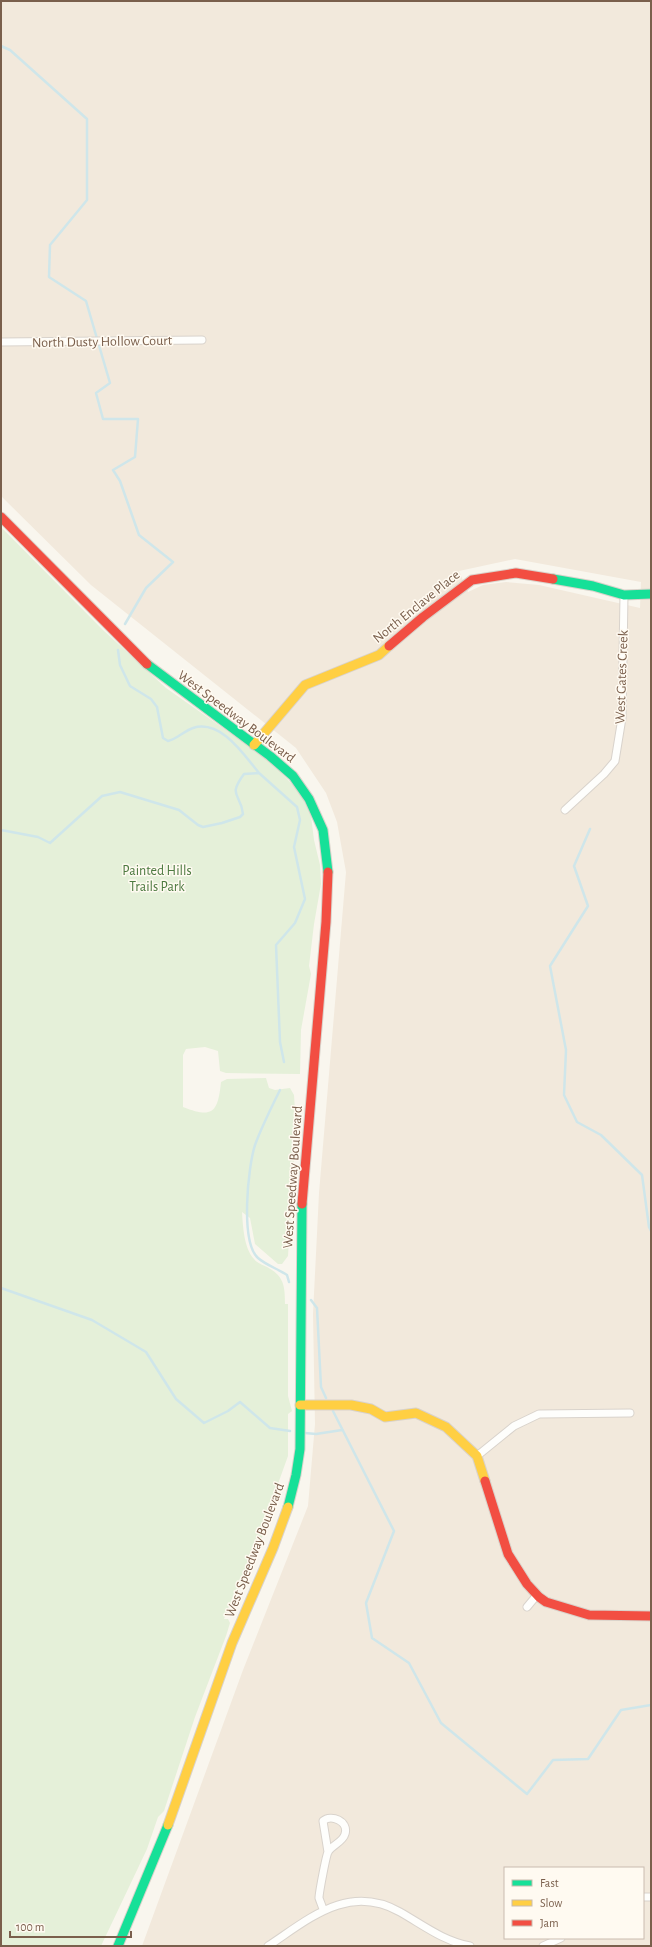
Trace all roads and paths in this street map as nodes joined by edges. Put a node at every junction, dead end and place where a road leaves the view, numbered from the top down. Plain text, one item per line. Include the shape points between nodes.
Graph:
1 (202, 340) dead end
2 (1, 342) edge
3 (1, 517) edge
4 (651, 594) edge
5 (624, 595) junction
6 (254, 744) junction
7 (565, 810) dead end
8 (300, 1405) junction
9 (630, 1413) dead end
10 (477, 1456) junction
11 (537, 1595) junction
12 (527, 1607) dead end
13 (651, 1616) edge
14 (328, 1852) junction
15 (323, 1909) junction
16 (559, 1939) edge
17 (118, 1946) edge
18 (268, 1946) edge
19 (470, 1946) edge
20 (543, 1946) edge

1 - 2 street, North Dusty Hollow Court
3 - 6 main road, West Speedway Boulevard via 152,669
4 - 5 main road, North Enclave Place
5 - 6 main road, North Enclave Place via 593,586 516,573 472,580 379,655 305,685
5 - 7 street, West Gates Creek via 622,718 615,761
6 - 8 main road, West Speedway Boulevard via 293,776 305,793 323,830 326,849 327,909 301,1212
8 - 10 main road via 351,1405 371,1409 385,1417 416,1413 446,1427
8 - 17 main road, West Speedway Boulevard via 298,1467 291,1499 204,1719 170,1821
9 - 10 street via 539,1414 514,1426
10 - 11 main road via 508,1554
11 - 12 street
11 - 13 main road via 546,1602 589,1615
14 - 14 street via 346,1832 338,1819 330,1818 322,1822
14 - 15 street via 319,1898
15 - 18 street
15 - 19 street via 340,1904 369,1901 398,1911 455,1943
16 - 20 street

